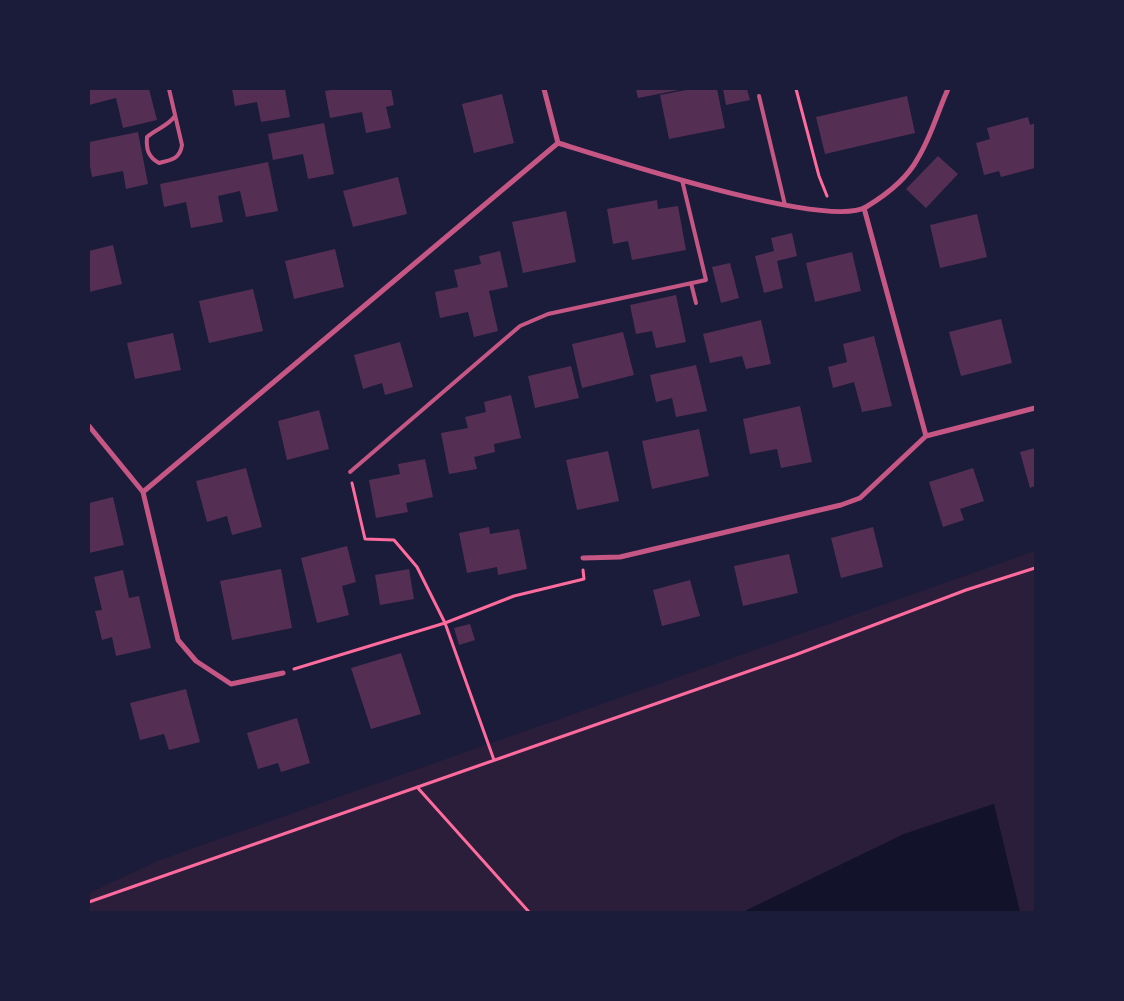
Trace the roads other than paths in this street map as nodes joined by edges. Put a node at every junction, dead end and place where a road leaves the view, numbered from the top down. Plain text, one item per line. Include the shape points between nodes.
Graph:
1 (169, 89) edge
2 (544, 89) edge
3 (948, 89) edge
4 (759, 96) dead end
5 (174, 116) junction
6 (558, 143) junction
7 (682, 180) junction
8 (785, 205) junction
9 (864, 208) junction
10 (692, 283) junction
11 (696, 303) dead end
12 (1035, 408) edge
13 (89, 426) edge
14 (926, 436) junction
15 (350, 472) road end
16 (142, 492) junction
17 (583, 558) road end
18 (283, 673) road end

1 - 5 lane
2 - 6 street
3 - 9 street via 908,174
4 - 8 lane
5 - 5 lane via 181,153 176,159 159,163 148,150 148,137
6 - 7 street
6 - 16 street
7 - 8 street
7 - 10 lane via 706,280
8 - 9 street via 832,212
9 - 14 street
10 - 11 lane
10 - 15 lane via 548,314 520,326
12 - 14 street
13 - 16 street
14 - 17 street via 860,498 841,505 620,557
16 - 18 street via 178,640 196,661 231,684

